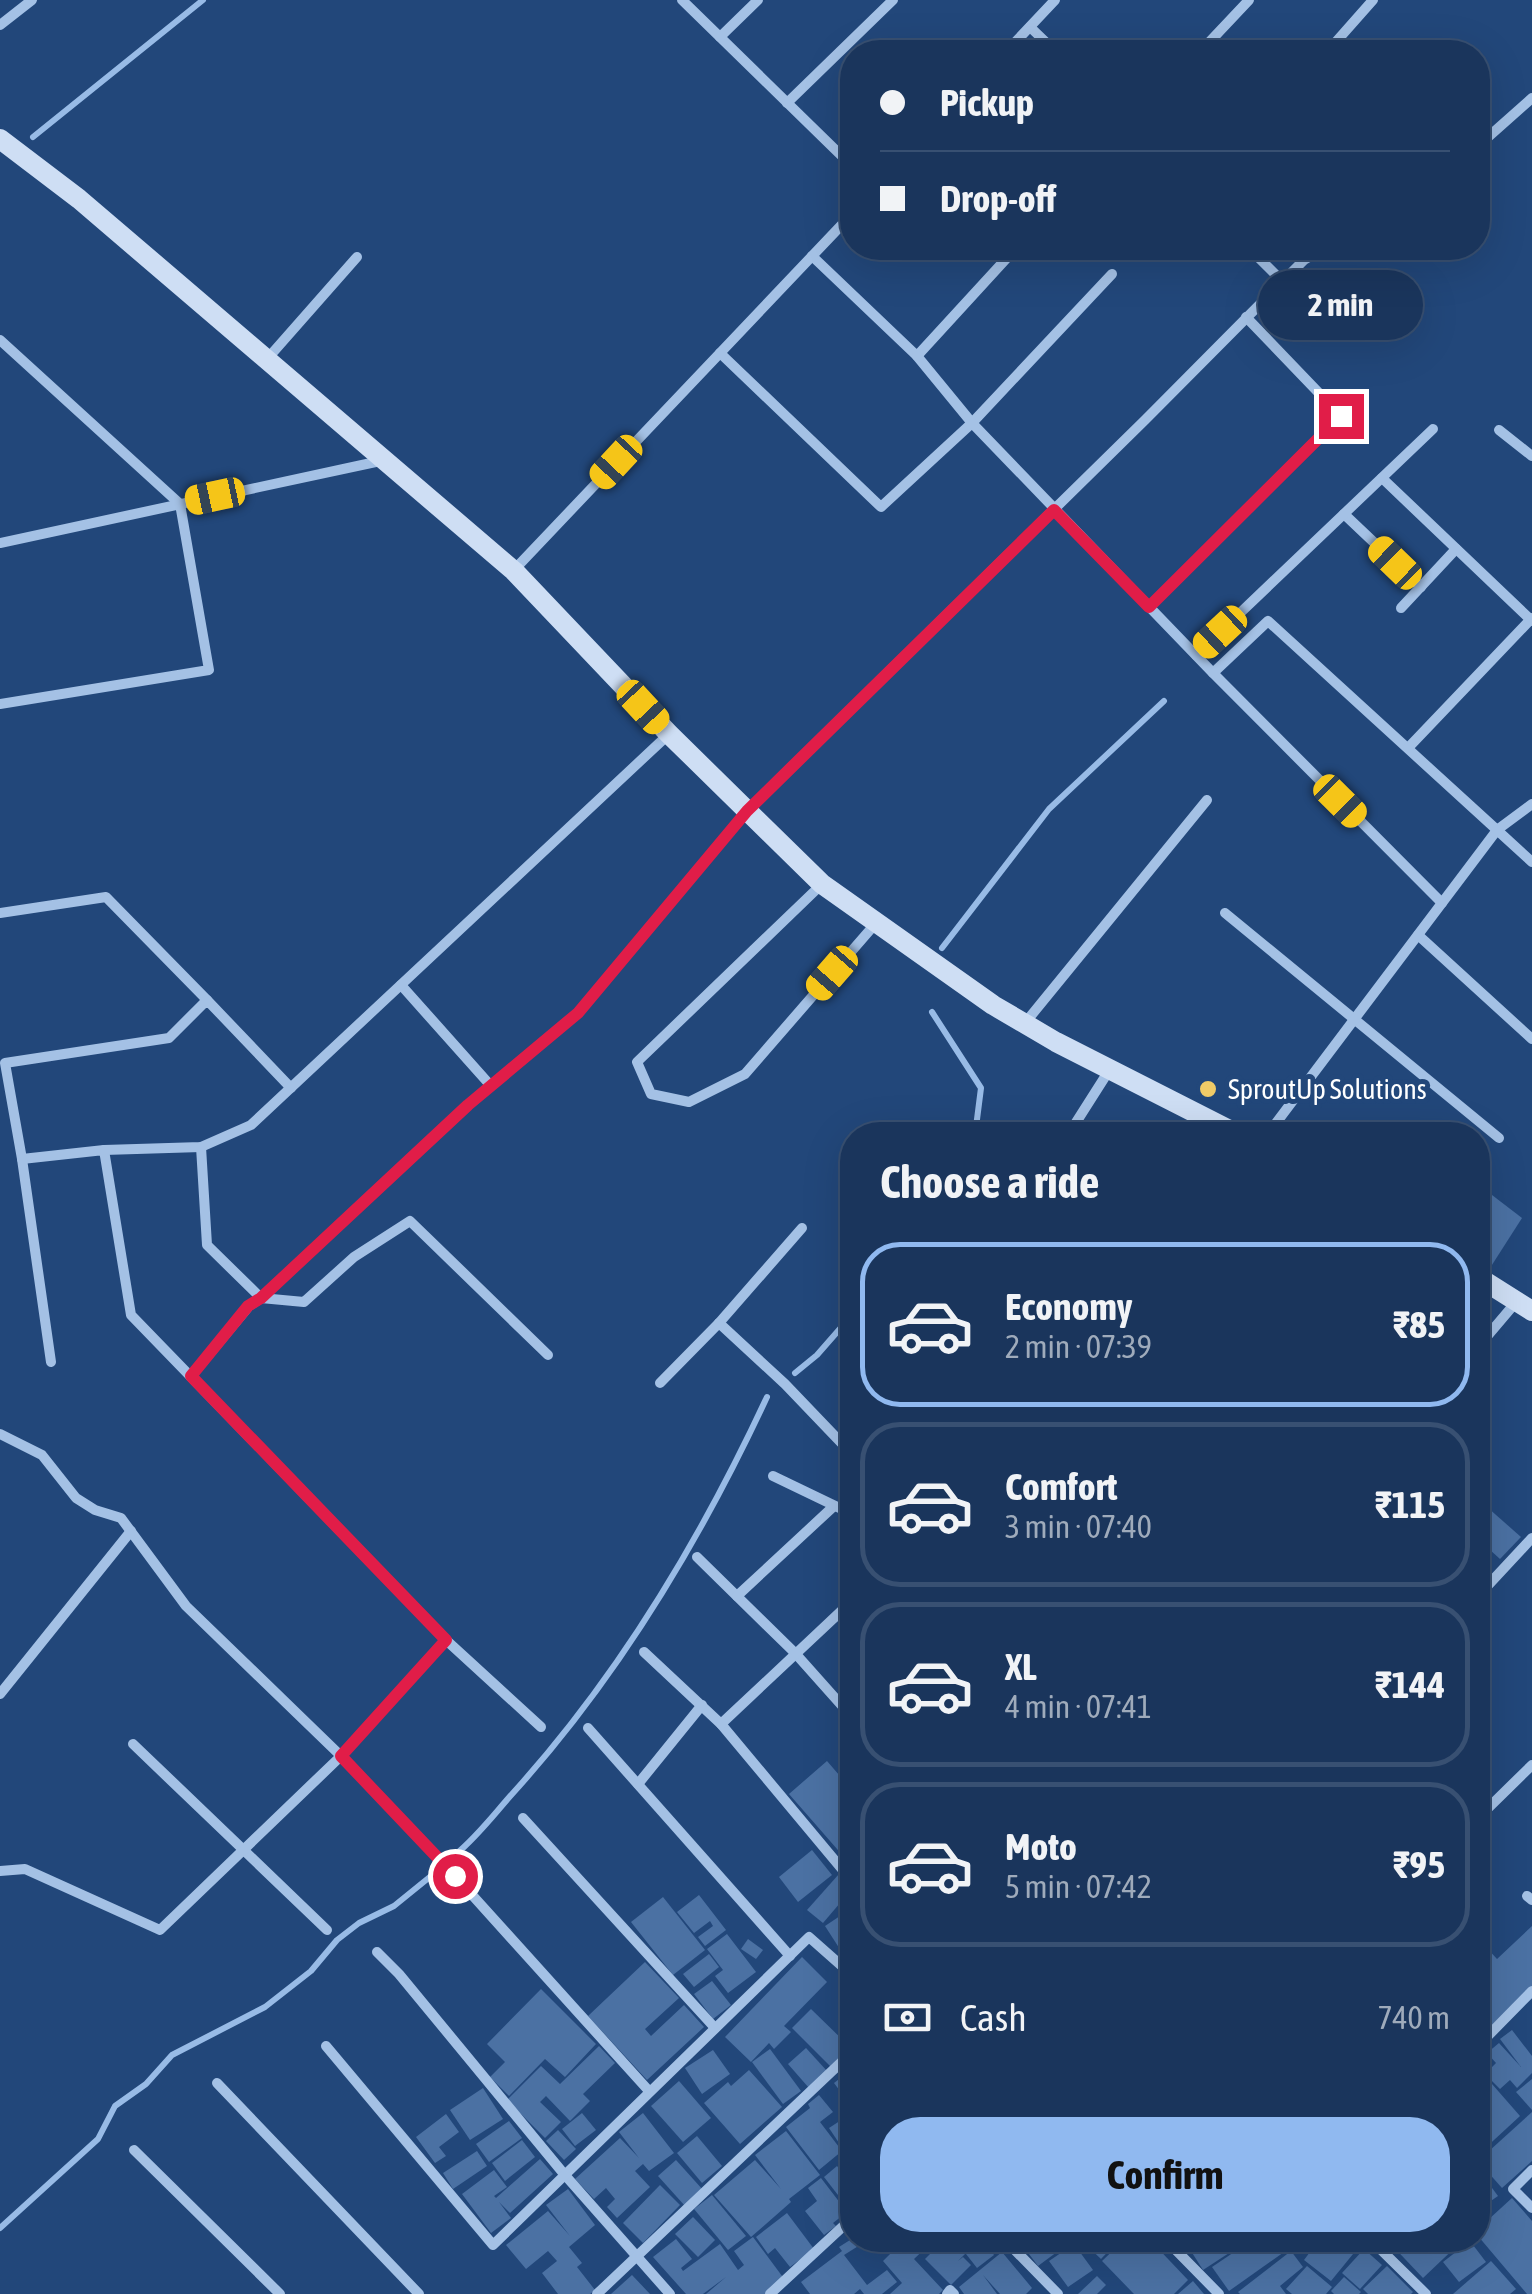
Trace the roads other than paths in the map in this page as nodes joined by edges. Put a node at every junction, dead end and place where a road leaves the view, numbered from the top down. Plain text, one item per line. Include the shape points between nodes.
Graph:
1 (32, 0) edge
2 (682, 0) edge
3 (758, 0) edge
4 (893, 0) edge
5 (1055, 0) edge
6 (1248, 0) edge
7 (1373, 0) edge
8 (0, 26) edge
9 (1030, 26) junction
10 (720, 37) junction
11 (852, 40) edge
12 (1017, 40) edge
13 (1044, 40) edge
14 (1211, 40) edge
15 (1337, 40) edge
16 (840, 52) edge
17 (1532, 98) edge
18 (787, 103) junction
19 (1490, 135) edge
20 (0, 139) edge
21 (840, 154) edge
22 (840, 227) edge
23 (357, 256) dead end
24 (812, 256) junction
25 (1005, 260) edge
26 (1261, 260) edge
27 (1304, 260) edge
28 (1112, 274) dead end
29 (1282, 281) junction
30 (1246, 318) junction
31 (0, 340) edge
32 (720, 354) junction
33 (917, 356) junction
34 (268, 358) junction
35 (972, 423) junction
36 (1433, 429) dead end
37 (1499, 430) dead end
38 (1532, 456) edge
39 (386, 460) junction
40 (1382, 478) junction
41 (180, 504) junction
42 (1054, 510) junction
43 (1344, 514) junction
44 (0, 543) edge
45 (1456, 548) junction
46 (514, 571) junction
47 (1421, 587) junction
48 (1149, 607) junction
49 (1401, 608) dead end
50 (1532, 619) edge
51 (1196, 655) junction
52 (1212, 672) junction
53 (0, 704) edge
54 (669, 734) junction
55 (1408, 748) junction
56 (1206, 800) dead end
57 (1532, 804) edge
58 (747, 811) junction
59 (1498, 830) junction
60 (1532, 862) edge
61 (822, 884) junction
62 (1442, 903) junction
63 (0, 913) edge
64 (1225, 914) dead end
65 (876, 923) junction
66 (1418, 935) junction
67 (401, 985) junction
68 (206, 1000) junction
69 (1354, 1020) junction
70 (1025, 1024) junction
71 (1532, 1039) edge
72 (3, 1063) edge
73 (1111, 1068) junction
74 (491, 1086) junction
75 (291, 1088) junction
76 (1076, 1122) edge
77 (1213, 1122) edge
78 (1277, 1122) edge
79 (1479, 1122) edge
80 (1490, 1131) edge
81 (1499, 1138) dead end
82 (201, 1147) junction
83 (104, 1150) junction
84 (22, 1159) junction
85 (802, 1228) dead end
86 (1490, 1284) edge
87 (261, 1298) junction
88 (1524, 1306) edge
89 (719, 1323) junction
90 (1490, 1337) edge
91 (548, 1355) dead end
92 (51, 1362) dead end
93 (191, 1376) junction
94 (660, 1383) dead end
95 (0, 1434) edge
96 (840, 1442) edge
97 (773, 1476) dead end
98 (834, 1506) junction
99 (840, 1509) edge
100 (131, 1531) junction
101 (1532, 1538) edge
102 (697, 1558) dead end
103 (1490, 1583) edge
104 (736, 1596) junction
105 (840, 1613) edge
106 (446, 1640) junction
107 (644, 1652) dead end
108 (795, 1653) junction
109 (0, 1694) edge
110 (840, 1700) edge
111 (702, 1705) junction
112 (720, 1724) junction
113 (542, 1727) dead end
114 (588, 1728) dead end
115 (134, 1744) dead end
116 (341, 1756) junction
117 (1532, 1765) edge
118 (638, 1784) junction
119 (1490, 1806) edge
120 (523, 1818) dead end
121 (244, 1851) junction
122 (840, 1867) edge
123 (0, 1871) edge
124 (327, 1930) dead end
125 (377, 1952) dead end
126 (790, 1956) junction
127 (840, 1964) edge
128 (1532, 1991) edge
129 (714, 2028) junction
130 (1490, 2034) edge
131 (326, 2046) dead end
132 (840, 2064) edge
133 (217, 2082) dead end
134 (649, 2092) junction
135 (134, 2150) dead end
136 (1532, 2170) edge
137 (564, 2174) junction
138 (1532, 2208) edge
139 (840, 2229) edge
140 (1017, 2252) edge
141 (1178, 2252) edge
142 (1383, 2252) edge
143 (637, 2258) junction
144 (280, 2294) edge
145 (418, 2294) edge
146 (597, 2294) edge
147 (670, 2294) edge
148 (770, 2294) edge
149 (1058, 2294) edge
150 (1218, 2294) edge
151 (1426, 2294) edge

1 - 8 street
2 - 10 street
3 - 10 street
4 - 11 street
5 - 9 street
6 - 14 street
7 - 15 street
9 - 12 street
9 - 13 street
10 - 18 street
16 - 18 street
17 - 19 street
18 - 21 street
20 - 34 main road
22 - 24 street
23 - 34 street
24 - 32 street
24 - 33 street
25 - 33 street
26 - 29 street
27 - 29 street
28 - 35 street
29 - 30 street
30 - 42 street
30 - 48 street via 1341,416
31 - 41 street
32 - 35 street via 881,507
32 - 46 street
33 - 35 street
34 - 39 main road
35 - 42 street
36 - 40 street
37 - 38 street
39 - 41 street
39 - 46 main road
40 - 43 street
40 - 45 street
41 - 44 street
41 - 53 street via 209,670
42 - 48 street
42 - 58 street
43 - 47 street
43 - 51 street
45 - 47 street
45 - 50 street
46 - 54 main road
47 - 49 street
48 - 51 street
50 - 55 street
51 - 52 street
52 - 55 street via 1268,620
52 - 62 street
54 - 58 main road
54 - 67 street
55 - 59 street
56 - 70 street
57 - 59 street
58 - 61 main road
58 - 74 street via 578,1013
59 - 60 street
59 - 62 street
61 - 65 main road
61 - 65 street via 636,1062 651,1094 689,1102 746,1074
62 - 66 street
63 - 68 street via 106,897
64 - 69 street
65 - 70 main road
66 - 69 street
66 - 71 street
67 - 74 street
67 - 75 street
68 - 72 street via 169,1038
68 - 75 street
69 - 78 street
69 - 79 street
70 - 73 main road
72 - 84 street
73 - 76 street
73 - 77 main road
74 - 87 street
75 - 82 street via 252,1125
80 - 81 street
82 - 83 street
82 - 87 street via 207,1244
83 - 84 street
83 - 93 street via 132,1315
84 - 92 street
85 - 89 street
86 - 88 main road
87 - 91 street via 304,1302 410,1221
87 - 93 street
88 - 90 street
89 - 94 street
89 - 96 street
93 - 106 street
95 - 100 street via 42,1456 76,1498 120,1518
97 - 98 street
98 - 99 street
98 - 104 street
100 - 109 street
100 - 116 street via 186,1606
101 - 103 street
102 - 104 street
104 - 108 street
105 - 108 street
106 - 113 street
106 - 116 street
107 - 111 street
108 - 110 street
108 - 112 street
111 - 112 street
111 - 118 street
112 - 122 street
114 - 118 street
115 - 121 street
116 - 121 street
116 - 134 street
117 - 119 street
118 - 126 street
120 - 129 street
121 - 123 street via 160,1930 24,1869
121 - 124 street
125 - 137 street
126 - 127 street via 810,1937
126 - 129 street
128 - 130 street
129 - 134 street
131 - 137 street via 493,2245
132 - 143 street
133 - 145 street
134 - 137 street
135 - 144 street
136 - 138 street via 1513,2189
137 - 143 street
139 - 148 street
140 - 149 street
141 - 150 street
142 - 151 street
143 - 146 street
143 - 147 street

